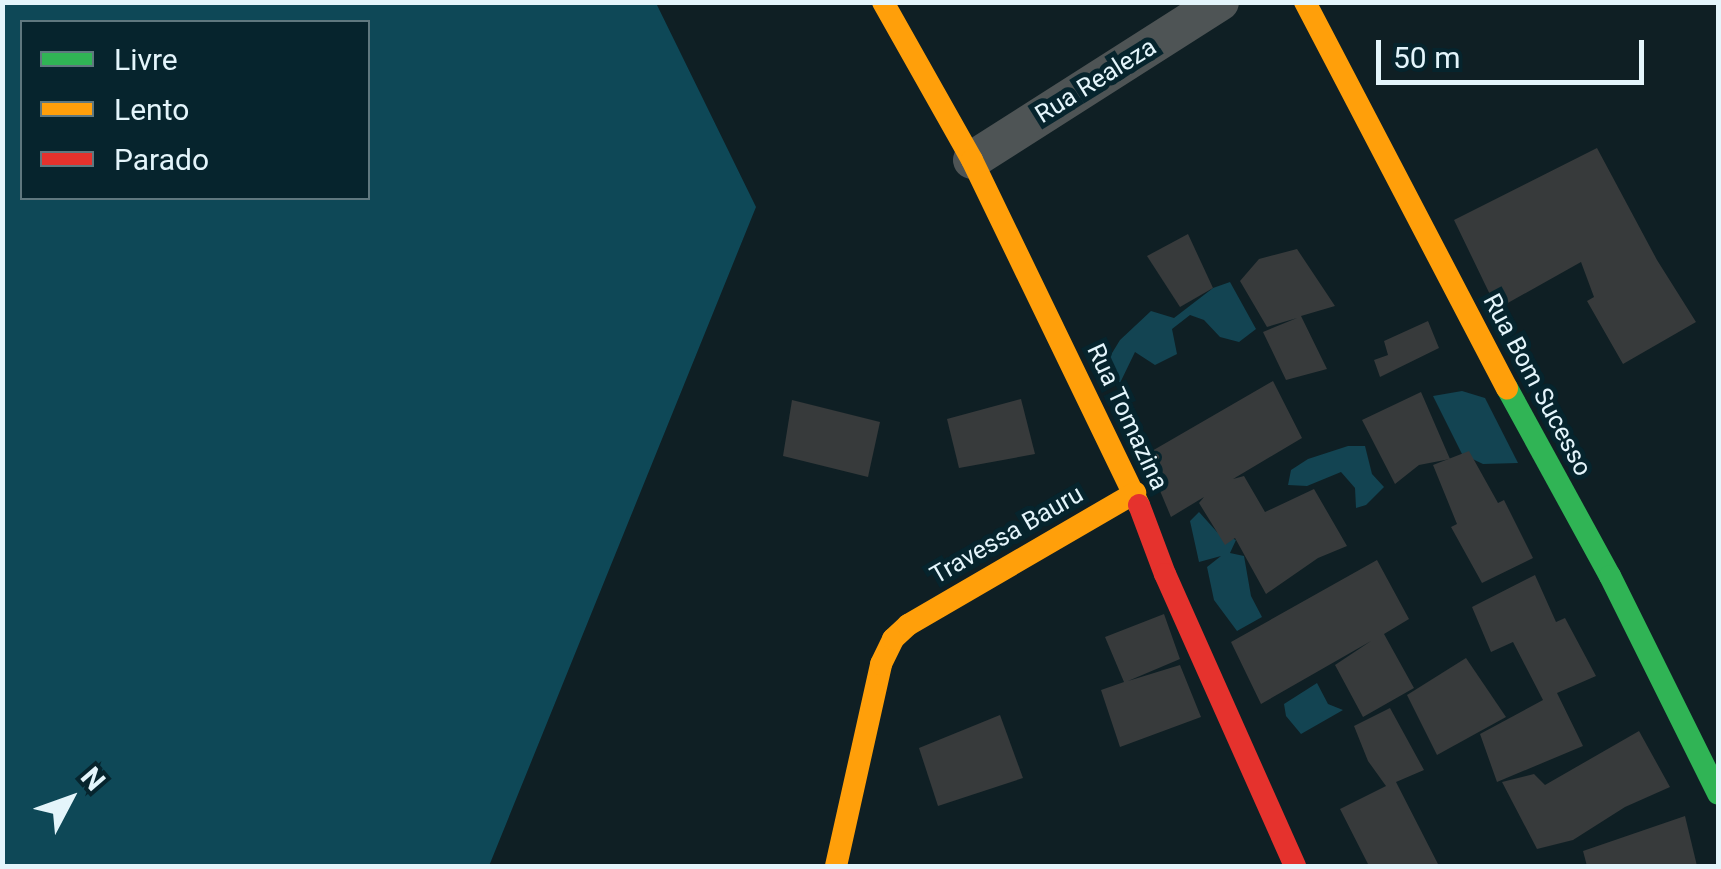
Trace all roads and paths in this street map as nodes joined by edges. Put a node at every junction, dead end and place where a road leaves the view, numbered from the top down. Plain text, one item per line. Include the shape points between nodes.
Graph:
1 (884, 2) edge
2 (1220, 2) edge
3 (1305, 2) edge
4 (972, 160) junction
5 (1135, 493) junction
6 (1718, 794) edge
7 (836, 866) edge
8 (1295, 866) edge

1 - 4 street, Rua Tomazina
2 - 4 street, Rua Realeza
3 - 6 street, Rua Bom Sucesso via 1610,576
4 - 5 street, Rua Tomazina
5 - 7 street, Travessa Bauru via 908,624 893,639 881,664
5 - 8 street, Rua Tomazina

